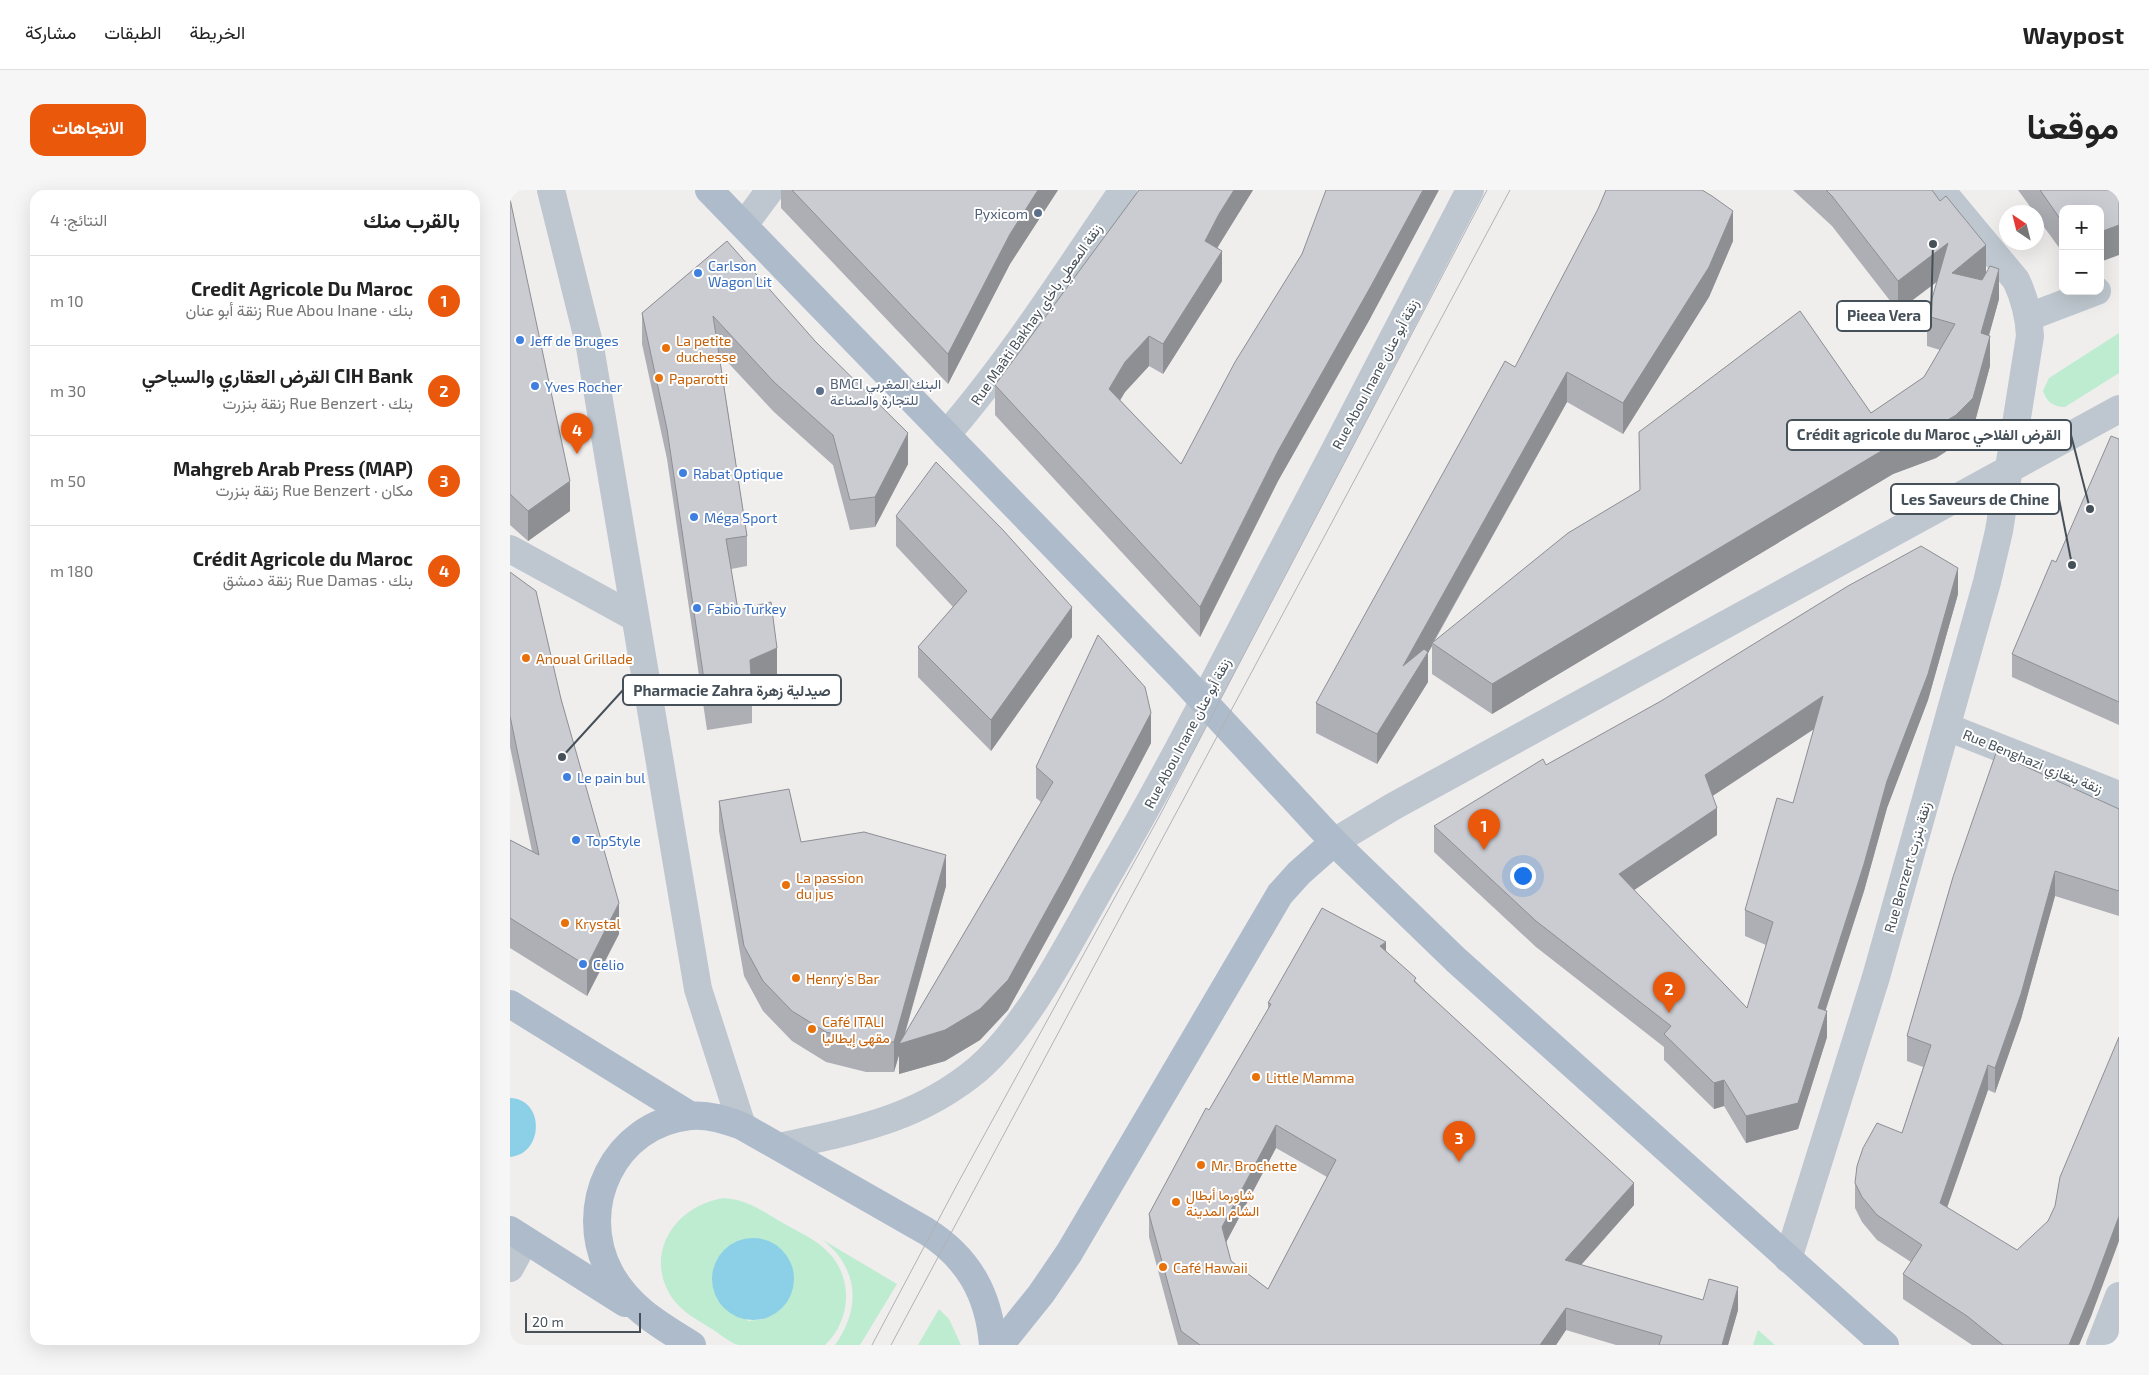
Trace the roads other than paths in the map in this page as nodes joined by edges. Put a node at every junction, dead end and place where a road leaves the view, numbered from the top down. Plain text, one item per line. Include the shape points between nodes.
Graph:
1 (551, 190) edge
2 (709, 190) edge
3 (770, 190) edge
4 (1122, 190) edge
5 (1470, 190) edge
6 (1941, 190) edge
7 (744, 225) junction
8 (2119, 283) edge
9 (2104, 289) edge
10 (2086, 295) edge
11 (2029, 316) junction
12 (2113, 418) edge
13 (946, 435) junction
14 (2008, 470) junction
15 (510, 549) edge
16 (634, 617) junction
17 (1203, 701) junction
18 (1947, 727) junction
19 (2119, 795) edge
20 (1334, 842) junction
21 (510, 1004) edge
22 (691, 1116) junction
23 (742, 1126) junction
24 (780, 1147) junction
25 (518, 1235) edge
26 (1788, 1259) junction
27 (510, 1268) edge
28 (2119, 1296) edge
29 (644, 1315) junction
30 (692, 1345) edge
31 (993, 1345) edge
32 (1000, 1345) edge
33 (1884, 1345) edge
34 (2100, 1345) edge

1 - 16 street via 590,347
2 - 7 main road
3 - 7 street
4 - 13 street, Rue Maâti Bakhay زنقة المعطي باخاي via 974,403
5 - 17 street, Rue Abou Inane زنقة أبو عنان
6 - 11 street, Rue Benzert زنقة بنزرت via 2016,280
7 - 13 main road
8 - 9 street
10 - 11 street
11 - 14 street, Rue Benzert زنقة بنزرت via 2030,336
12 - 14 street
13 - 17 main road
14 - 18 street, Rue Benzert زنقة بنزرت via 1999,531
14 - 20 street via 1394,806
15 - 16 street
16 - 23 street via 698,989
17 - 20 main road
17 - 24 street, Rue Abou Inane زنقة أبو عنان via 1141,818 1039,992 1001,1045 978,1068 941,1096 910,1112 864,1129
18 - 19 street, Rue Benghazi زنقة بنغازي
18 - 26 street, Rue Benzert زنقة بنزرت via 1876,977
20 - 26 main road via 1456,960
20 - 32 main road via 1280,894 1069,1252 1041,1294
21 - 22 main road
22 - 23 main road via 718,1118
22 - 29 main road via 662,1124 629,1144 603,1183 598,1203 598,1241 603,1258 611,1275
23 - 24 main road
24 - 31 main road via 950,1248 980,1289 988,1310
25 - 27 street
25 - 29 main road
26 - 33 main road
28 - 34 street
29 - 30 main road

